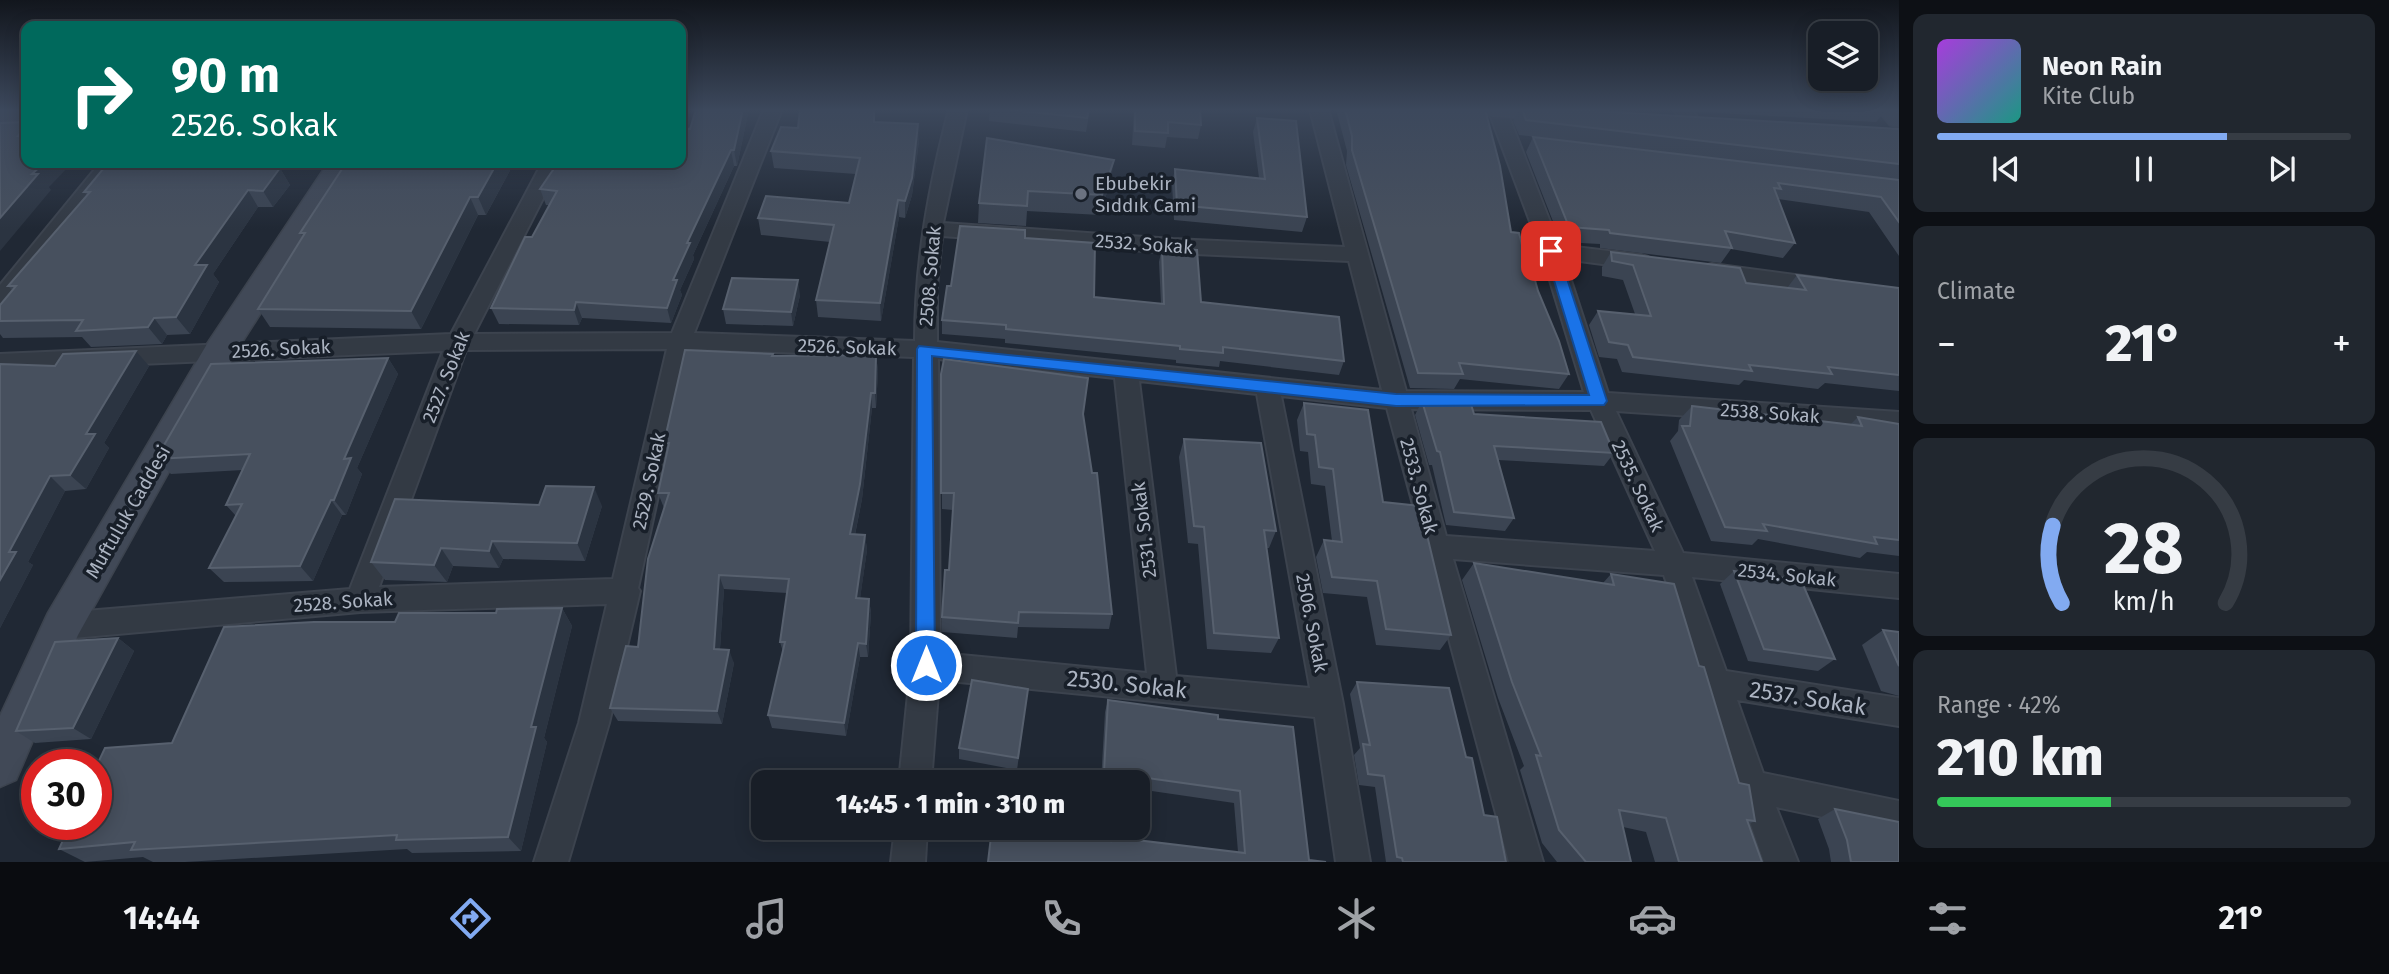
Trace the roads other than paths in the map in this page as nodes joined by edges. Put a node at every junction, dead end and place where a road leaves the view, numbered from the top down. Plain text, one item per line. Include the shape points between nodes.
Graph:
1 (757, 149) edge
2 (949, 149) edge
3 (1329, 149) edge
4 (1512, 149) edge
5 (106, 168) edge
6 (339, 168) edge
7 (548, 168) edge
8 (932, 229) junction
9 (1551, 251) junction
10 (1356, 254) junction
11 (1658, 265) edge
12 (1685, 268) edge
13 (1846, 288) edge
14 (0, 300) edge
15 (680, 341) junction
16 (458, 342) junction
17 (924, 349) junction
18 (219, 352) junction
19 (0, 362) edge
20 (1126, 371) junction
21 (1266, 386) junction
22 (1396, 400) junction
23 (1599, 401) junction
24 (1899, 421) edge
25 (1436, 547) junction
26 (1674, 564) junction
27 (1899, 586) edge
28 (626, 591) junction
29 (360, 600) junction
30 (62, 626) junction
31 (926, 665) junction
32 (1717, 683) junction
33 (1163, 688) junction
34 (1328, 704) junction
35 (1899, 712) edge
36 (0, 765) edge
37 (916, 770) edge
38 (1752, 786) junction
39 (1899, 817) edge
40 (910, 840) edge
41 (551, 862) edge
42 (908, 862) edge
43 (1353, 862) edge
44 (1526, 862) edge
45 (1781, 862) edge

1 - 15 street, 2529. Sokak
2 - 8 street, 2508. Sokak
3 - 10 street, 2533. Sokak
4 - 9 street, 2535. Sokak
5 - 14 street
6 - 18 street, Muftuluk Caddesi
7 - 16 street, 2527. Sokak
8 - 10 street, 2532. Sokak
8 - 17 street, 2508. Sokak
9 - 11 street
9 - 23 street, 2535. Sokak
10 - 22 street, 2533. Sokak
12 - 13 street
15 - 16 street, 2526. Sokak
15 - 17 street, 2526. Sokak
15 - 28 street, 2529. Sokak
16 - 18 street, 2526. Sokak
16 - 29 street, 2527. Sokak
17 - 20 street, 2526. Sokak
17 - 31 street, 2508. Sokak
18 - 19 street, 2526. Sokak
18 - 30 street, Muftuluk Caddesi
20 - 21 street, 2526. Sokak
20 - 33 street, 2531. Sokak
21 - 22 street, 2526. Sokak
21 - 34 street, 2506. Sokak
22 - 23 street, 2526. Sokak
22 - 25 street, 2533. Sokak
23 - 24 street, 2538. Sokak
23 - 26 street, 2535. Sokak
25 - 26 street, 2534. Sokak
25 - 44 street, 2533. Sokak
26 - 27 street, 2534. Sokak
26 - 32 street, 2535. Sokak
28 - 29 street, 2528. Sokak
28 - 41 street, 2529. Sokak via 594,723
29 - 30 street, 2528. Sokak
30 - 36 street, Muftuluk Caddesi
31 - 33 street, 2530. Sokak
31 - 37 street, 2508. Sokak
32 - 35 street, 2537. Sokak
32 - 38 street, 2535. Sokak
33 - 34 street, 2530. Sokak
34 - 43 street, 2506. Sokak
38 - 39 street
38 - 45 street, 2535. Sokak
40 - 42 street

